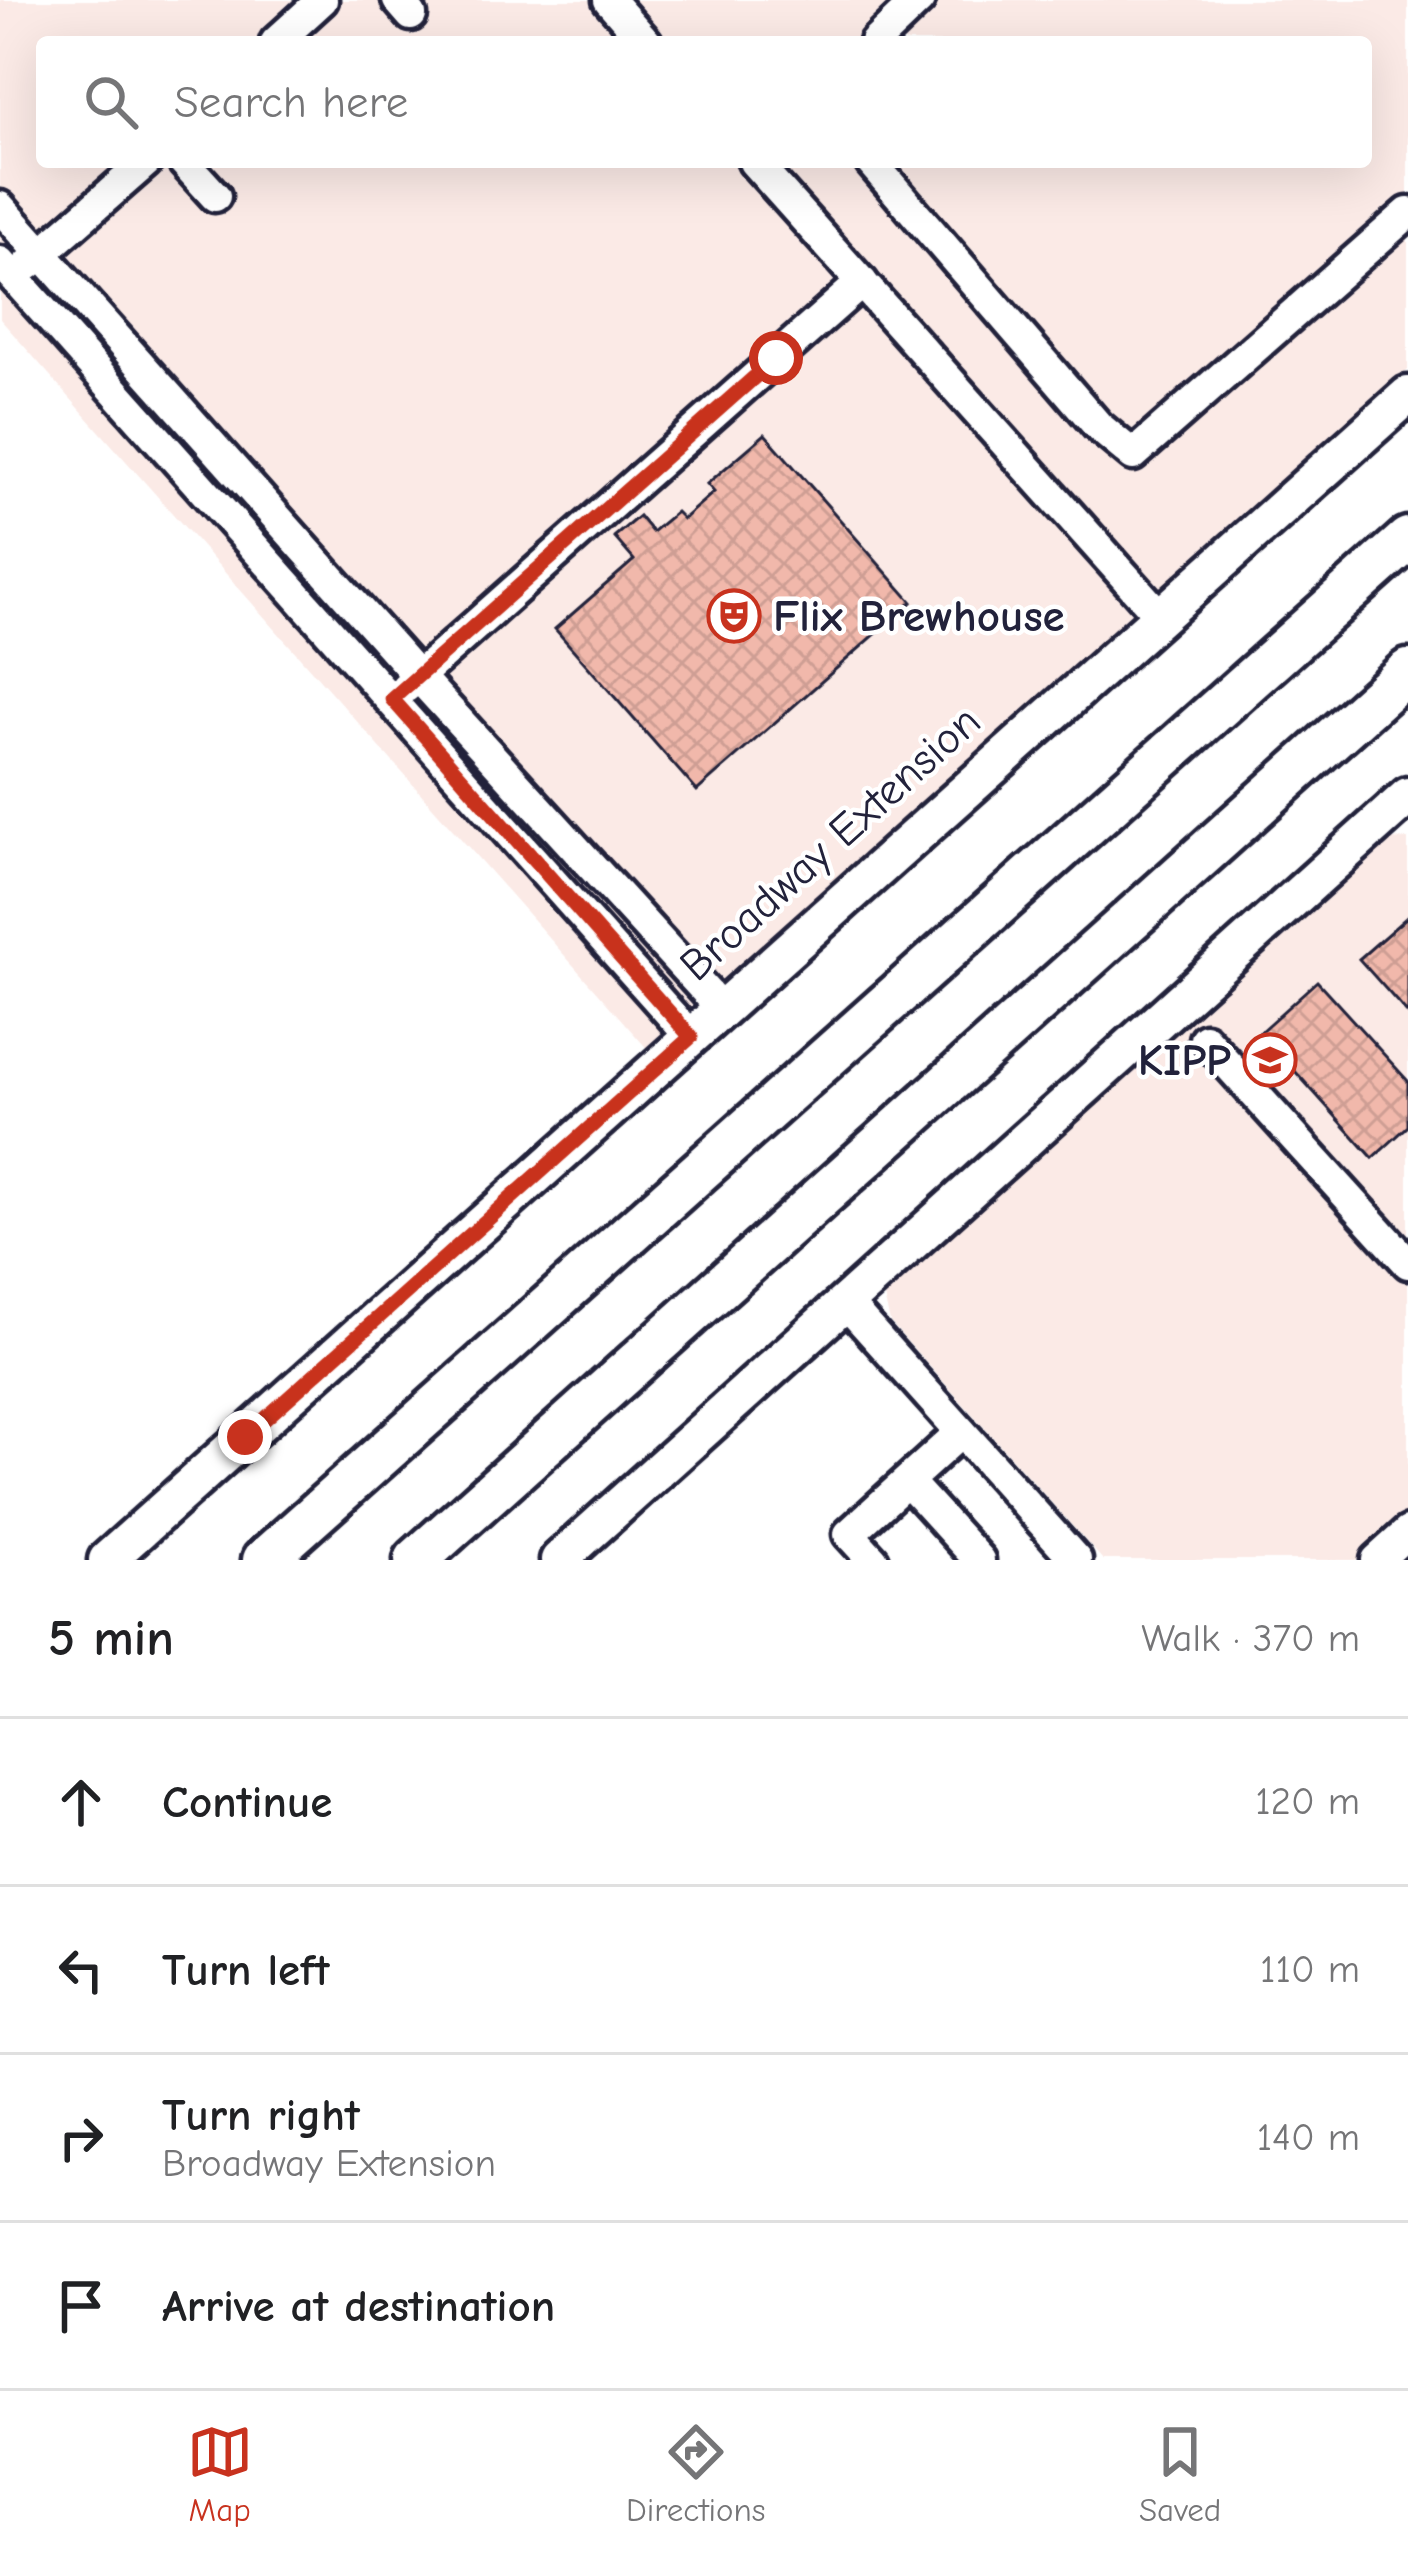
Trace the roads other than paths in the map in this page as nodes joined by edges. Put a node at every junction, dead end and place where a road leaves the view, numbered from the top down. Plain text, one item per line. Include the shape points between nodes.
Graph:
1 (322, 0) edge
2 (609, 0) edge
3 (919, 0) edge
4 (283, 36) edge
5 (641, 36) edge
6 (881, 36) edge
7 (139, 168) edge
8 (189, 168) edge
9 (759, 168) edge
10 (876, 168) edge
11 (215, 196) dead end
12 (0, 207) edge
13 (1408, 213) edge
14 (42, 253) junction
15 (4, 276) edge
16 (862, 282) junction
17 (1408, 395) edge
18 (1408, 539) edge
19 (1160, 616) junction
20 (1408, 671) edge
21 (418, 676) junction
22 (392, 699) junction
23 (1408, 796) edge
24 (722, 1009) junction
25 (691, 1037) junction
26 (1204, 1040) dead end
27 (1408, 1263) edge
28 (845, 1302) junction
29 (961, 1432) junction
30 (908, 1482) junction
31 (1408, 1532) edge
32 (107, 1560) edge
33 (264, 1560) edge
34 (416, 1560) edge
35 (559, 1560) edge
36 (873, 1560) edge
37 (979, 1560) edge
38 (1076, 1560) edge
39 (1377, 1560) edge

1 - 4 street
2 - 5 street
3 - 6 street
7 - 14 street
8 - 11 street
9 - 16 street
10 - 13 street via 1098,426 1133,455
12 - 14 street
14 - 15 street
14 - 21 street
15 - 22 street
16 - 19 street
16 - 21 street
17 - 19 main road, Broadway Extension
18 - 33 highway
19 - 24 main road, Broadway Extension
20 - 34 highway
21 - 22 street
21 - 24 street
22 - 25 street
23 - 28 main road
24 - 25 main road, Broadway Extension
25 - 32 main road, Broadway Extension
26 - 27 street
28 - 29 street
28 - 35 main road
29 - 30 street
29 - 38 street
30 - 36 street via 850,1534
30 - 37 street
31 - 39 street

